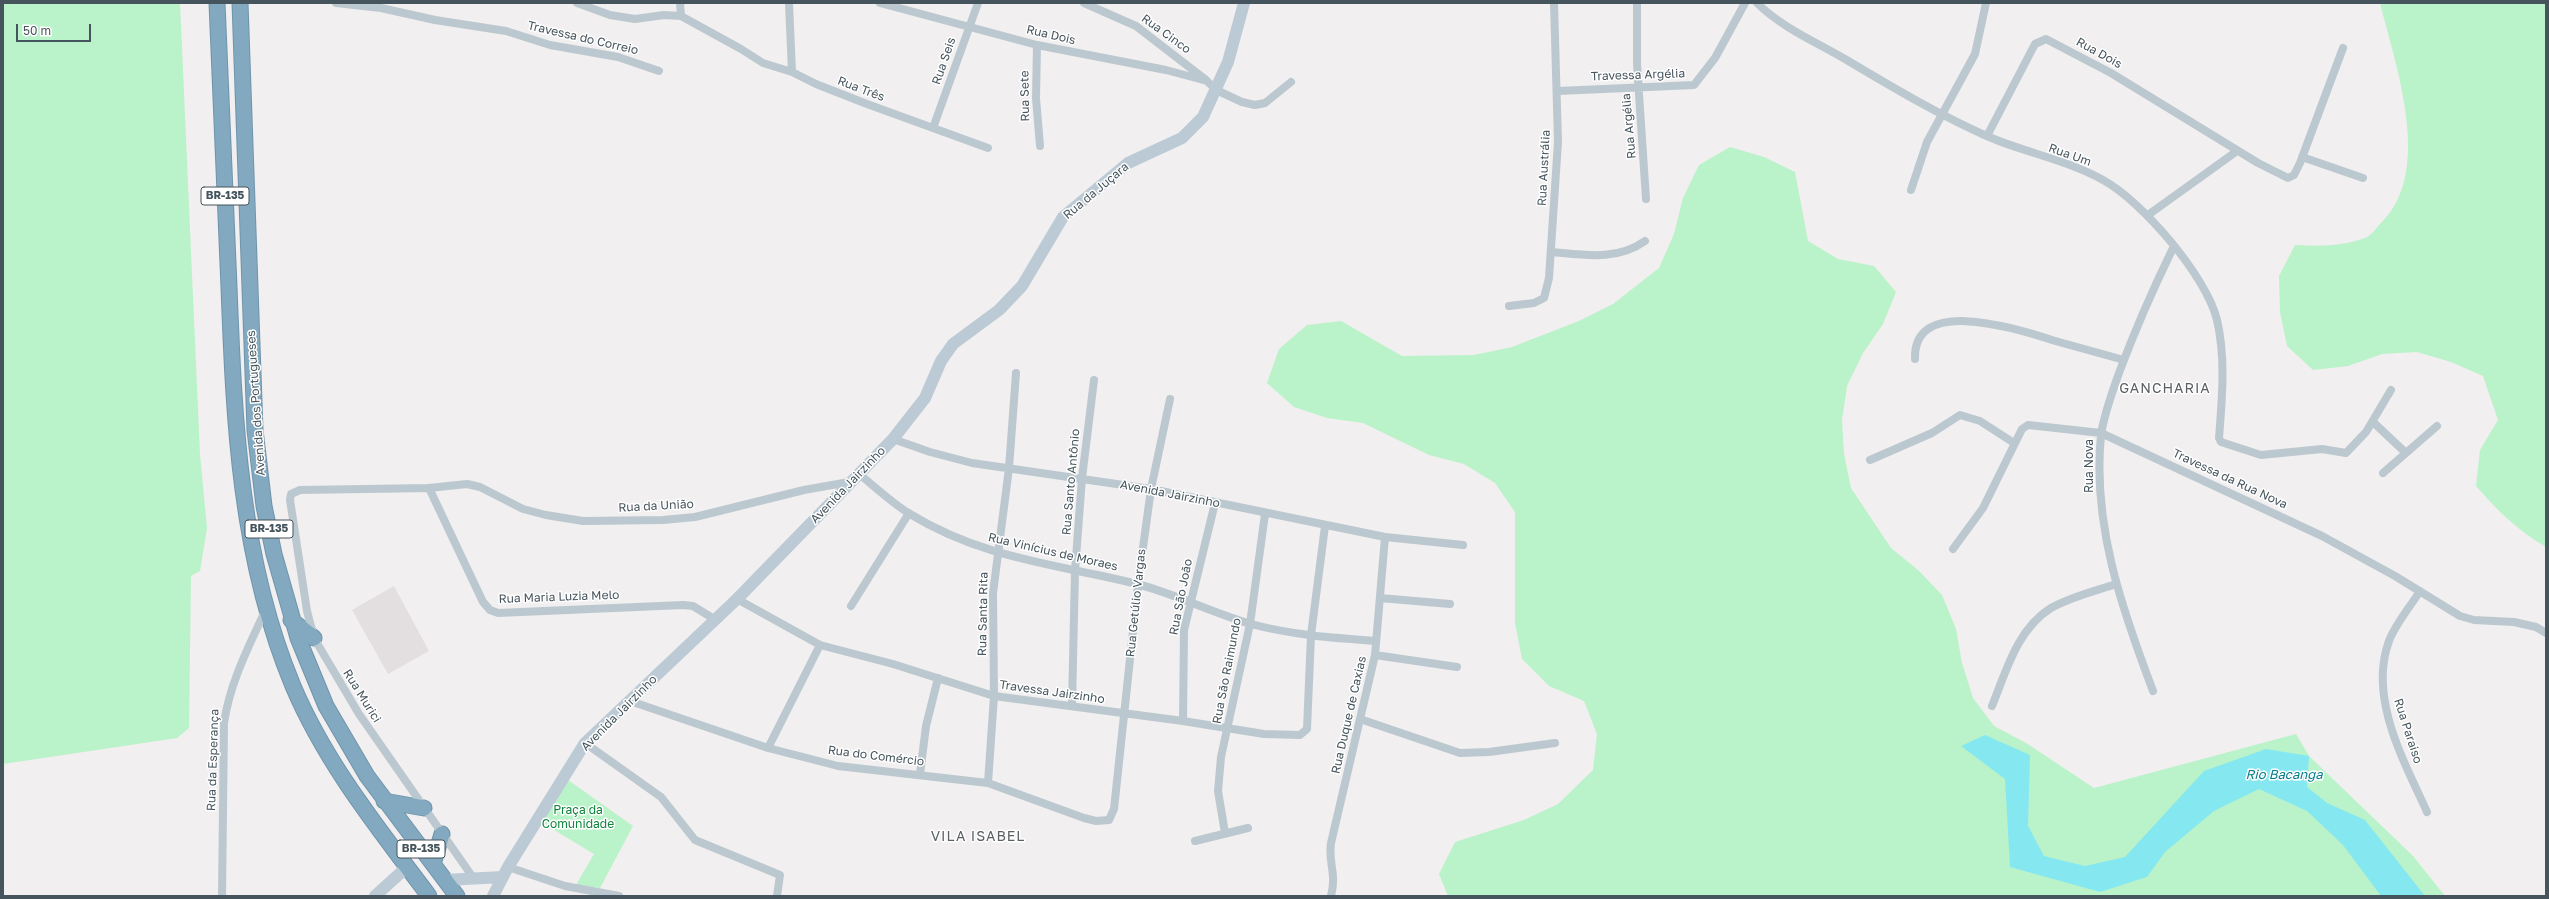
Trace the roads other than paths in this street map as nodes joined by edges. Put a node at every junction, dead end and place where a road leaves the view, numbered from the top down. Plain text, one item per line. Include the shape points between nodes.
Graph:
1 (217, 3) edge
2 (240, 3) edge
3 (336, 3) edge
4 (578, 3) edge
5 (680, 3) edge
6 (789, 3) edge
7 (880, 3) edge
8 (978, 3) edge
9 (1084, 3) edge
10 (1244, 3) edge
11 (1554, 3) edge
12 (1637, 3) edge
13 (1745, 3) edge
14 (1758, 3) edge
15 (1986, 3) edge
16 (382, 6) edge
17 (681, 16) junction
18 (969, 26) junction
19 (1037, 46) junction
20 (2343, 48) dead end
21 (659, 71) dead end
22 (792, 72) junction
23 (1207, 81) junction
24 (1291, 82) dead end
25 (1638, 86) junction
26 (1216, 90) junction
27 (1558, 91) junction
28 (221, 96) junction
29 (1942, 115) junction
30 (933, 128) junction
31 (1987, 136) junction
32 (245, 146) junction
33 (1040, 146) dead end
34 (988, 148) dead end
35 (2238, 151) junction
36 (2302, 157) junction
37 (2363, 178) dead end
38 (224, 182) junction
39 (1911, 190) dead end
40 (1646, 199) dead end
41 (2148, 215) junction
42 (248, 232) junction
43 (1645, 241) dead end
44 (2174, 248) junction
45 (1552, 252) junction
46 (1509, 306) dead end
47 (1915, 359) dead end
48 (2124, 360) junction
49 (1016, 374) dead end
50 (1094, 380) dead end
51 (2391, 390) dead end
52 (1170, 399) dead end
53 (2373, 422) junction
54 (2437, 426) dead end
55 (2101, 434) junction
56 (893, 439) junction
57 (2014, 442) junction
58 (2406, 453) junction
59 (1870, 460) dead end
60 (1009, 468) junction
61 (2383, 473) dead end
62 (854, 477) junction
63 (1082, 478) junction
64 (430, 488) junction
65 (1151, 489) junction
66 (1215, 503) junction
67 (909, 513) junction
68 (1265, 514) junction
69 (1325, 526) junction
70 (1386, 537) junction
71 (1463, 545) dead end
72 (1953, 549) dead end
73 (997, 553) junction
74 (1075, 571) junction
75 (1138, 584) junction
76 (2116, 584) junction
77 (2420, 592) junction
78 (1380, 598) junction
79 (737, 599) junction
80 (1189, 600) junction
81 (1450, 604) dead end
82 (851, 606) dead end
83 (266, 609) junction
84 (714, 619) junction
85 (291, 620) junction
86 (1250, 624) junction
87 (2546, 633) edge
88 (1311, 635) junction
89 (314, 638) junction
90 (1376, 641) junction
91 (820, 645) junction
92 (1375, 655) junction
93 (1457, 667) dead end
94 (938, 678) junction
95 (2153, 691) dead end
96 (994, 696) junction
97 (630, 701) junction
98 (1072, 705) junction
99 (1992, 706) dead end
100 (1124, 714) junction
101 (1360, 719) junction
102 (1183, 721) junction
103 (1228, 729) junction
104 (585, 743) junction
105 (1555, 743) dead end
106 (768, 748) junction
107 (920, 774) junction
108 (988, 783) junction
109 (384, 801) junction
110 (424, 808) junction
111 (1114, 809) joint
112 (2427, 812) dead end
113 (1248, 828) dead end
114 (1225, 833) junction
115 (442, 834) junction
116 (1195, 841) dead end
117 (433, 864) junction
118 (407, 867) junction
119 (506, 872) junction
120 (474, 879) junction
121 (445, 880) junction
122 (222, 896) edge
123 (375, 896) edge
124 (429, 896) edge
125 (457, 896) edge
126 (493, 896) edge
127 (619, 896) edge
128 (777, 896) edge
129 (1330, 896) edge

1 - 28 highway, Avenida dos Portugueses / BR-135
2 - 32 highway, Avenida dos Portugueses / BR-135
3 - 16 street, Travessa do Correio
4 - 17 street via 610,15 635,19 664,15
5 - 17 street
6 - 22 street
7 - 18 street, Rua Dois
8 - 18 street, Rua Seis
9 - 23 street, Rua Cinco via 1136,26
10 - 26 street, Rua da Juçara via 1228,62
11 - 27 street, Rua Austrália
12 - 25 street, Rua Argélia
13 - 25 street, Travessa Argélia via 1715,58 1695,84 1686,87
14 - 29 street, Rua Um via 1782,23
15 - 29 street via 1976,54
16 - 21 street, Travessa do Correio via 435,20 506,31 550,45 618,57
17 - 22 street, Rua Três via 763,63
18 - 19 street, Rua Dois
18 - 30 street, Rua Seis
19 - 23 street, Rua Dois via 1159,68
19 - 33 street, Rua Sete via 1036,98
20 - 36 street, Rua Dois
22 - 30 street, Rua Três via 816,84
23 - 26 street, Rua Dois
24 - 26 street via 1265,103 1255,105
25 - 27 street, Travessa Argélia
25 - 40 street, Rua Argélia
26 - 56 street, Rua da Juçara via 1203,118 1188,134 1128,162 1063,217 1022,286 999,310 953,344 941,361 925,398
27 - 45 street, Rua Austrália
28 - 32 highway via 231,144 235,147
28 - 38 highway, Avenida dos Portugueses / BR-135
29 - 31 street, Rua Um
29 - 39 street via 1927,142
30 - 34 street, Rua Três
31 - 35 street, Rua Dois via 2034,44 2046,39 2111,73
31 - 41 street, Rua Um via 2101,179 2119,190
32 - 42 highway, Avenida dos Portugueses / BR-135
35 - 36 street, Rua Dois via 2287,178 2294,175
35 - 41 street
36 - 37 street
38 - 42 highway via 234,182 238,185
38 - 83 highway, Avenida dos Portugueses / BR-135 via 236,440 247,521
41 - 44 street, Rua Um
42 - 85 highway, Avenida dos Portugueses / BR-135 via 258,467 274,554
43 - 45 street via 1618,254
44 - 48 street, Rua Nova via 2146,303
44 - 53 street, Rua Um via 2199,284 2217,319 2222,361 2219,438 2225,444 2261,455 2322,449 2343,453 2351,450
45 - 46 street, Rua Austrália via 1544,298 1534,303
47 - 48 street via 1916,343 1923,333 1954,322 1982,321
48 - 55 street, Rua Nova via 2111,395
49 - 60 street, Rua Santa Rita
50 - 63 street, Rua Santo Antônio
51 - 53 street
52 - 65 street, Rua Getúlio Vargas
53 - 58 street
54 - 58 street
55 - 57 street, Travessa da Rua Nova via 2028,425 2022,429
55 - 76 street, Rua Nova via 2100,482 2106,542
55 - 77 street, Travessa da Rua Nova via 2322,536
56 - 60 street, Avenida Jairzinho via 972,463
56 - 62 street, Avenida Jairzinho
57 - 59 street via 1980,421 1960,415 1932,433
57 - 72 street, Travessa da Rua Nova via 1983,508
58 - 61 street
60 - 63 street, Avenida Jairzinho
60 - 73 street, Rua Santa Rita
62 - 64 street, Rua da União via 695,517 663,520 583,521 523,509 480,486 468,484
62 - 67 street, Rua Vinícius de Moraes
62 - 79 street, Avenida Jairzinho
63 - 65 street, Avenida Jairzinho
63 - 74 street, Rua Santo Antônio
64 - 84 street, Rua Maria Luzia Melo via 483,602 490,610 498,613 684,605 693,606
64 - 89 street, Rua Murici via 300,490 291,494 307,611
65 - 66 street, Avenida Jairzinho
65 - 75 street, Rua Getúlio Vargas
66 - 68 street, Avenida Jairzinho
66 - 80 street, Rua São João
67 - 73 street, Rua Vinícius de Moraes via 936,529
67 - 82 street
68 - 69 street, Avenida Jairzinho
68 - 86 street, Rua São Raimundo
69 - 70 street, Avenida Jairzinho
69 - 88 street
70 - 71 street, Avenida Jairzinho
70 - 78 street, Rua Duque de Caxias
73 - 74 street, Rua Vinícius de Moraes
73 - 96 street, Rua Santa Rita via 993,593
74 - 75 street, Rua Vinícius de Moraes
74 - 98 street, Rua Santo Antônio
75 - 80 street, Rua Vinícius de Moraes
75 - 100 street, Rua Getúlio Vargas
76 - 95 street, Rua Nova via 2129,628
76 - 99 street via 2063,602 2040,616 2018,644
77 - 87 street, Travessa da Rua Nova via 2467,618 2514,622 2536,627
77 - 112 street, Rua Paraiso via 2390,639 2383,667 2382,687 2386,710
78 - 81 street
78 - 90 street, Rua Duque de Caxias
79 - 84 street, Avenida Jairzinho
79 - 91 street, Travessa Jairzinho
80 - 86 street, Rua Vinícius de Moraes
80 - 102 street, Rua São João via 1184,630
83 - 118 highway, Avenida dos Portugueses / BR-135 via 294,687 319,740 366,812
83 - 122 street, Rua da Esperança via 227,698 224,723
84 - 97 street, Avenida Jairzinho
85 - 89 highway
85 - 109 highway, Avenida dos Portugueses / BR-135 via 326,706
86 - 88 street, Rua Vinícius de Moraes
86 - 103 street, Rua São Raimundo
88 - 90 street, Rua Vinícius de Moraes
88 - 103 street, Travessa Jairzinho via 1304,733 1292,736
89 - 110 street, Rua Murici via 338,682
90 - 92 street, Rua Duque de Caxias
91 - 94 street, Travessa Jairzinho
91 - 106 street
92 - 93 street
92 - 101 street, Rua Duque de Caxias
94 - 96 street, Travessa Jairzinho
94 - 107 street via 926,726
96 - 98 street, Travessa Jairzinho
96 - 108 street, Rua Santa Rita
97 - 104 street, Avenida Jairzinho
97 - 106 street, Rua do Comércio
98 - 100 street, Travessa Jairzinho
100 - 102 street, Travessa Jairzinho
100 - 111 street, Rua Getúlio Vargas
101 - 105 street via 1460,753 1489,752
101 - 129 street, Rua Duque de Caxias via 1333,832 1330,855 1335,878
102 - 103 street, Travessa Jairzinho
103 - 114 street, Rua São Raimundo via 1221,757 1218,791
104 - 119 street, Avenida Jairzinho
104 - 128 street via 662,797 695,840 780,875
106 - 107 street, Rua do Comércio via 838,766
107 - 108 street, Rua do Comércio
108 - 111 street, Rua do Comércio via 1096,821 1109,820
109 - 110 highway
109 - 117 highway, Avenida dos Portugueses / BR-135
110 - 115 street, Rua Murici
113 - 114 street
114 - 116 street
115 - 117 highway
115 - 120 street, Rua Murici
117 - 121 highway, Avenida dos Portugueses / BR-135
118 - 123 street
118 - 124 highway, Avenida dos Portugueses / BR-135
119 - 120 street
119 - 126 street, Avenida Jairzinho
119 - 127 street
120 - 121 street
121 - 125 highway, Avenida dos Portugueses / BR-135

